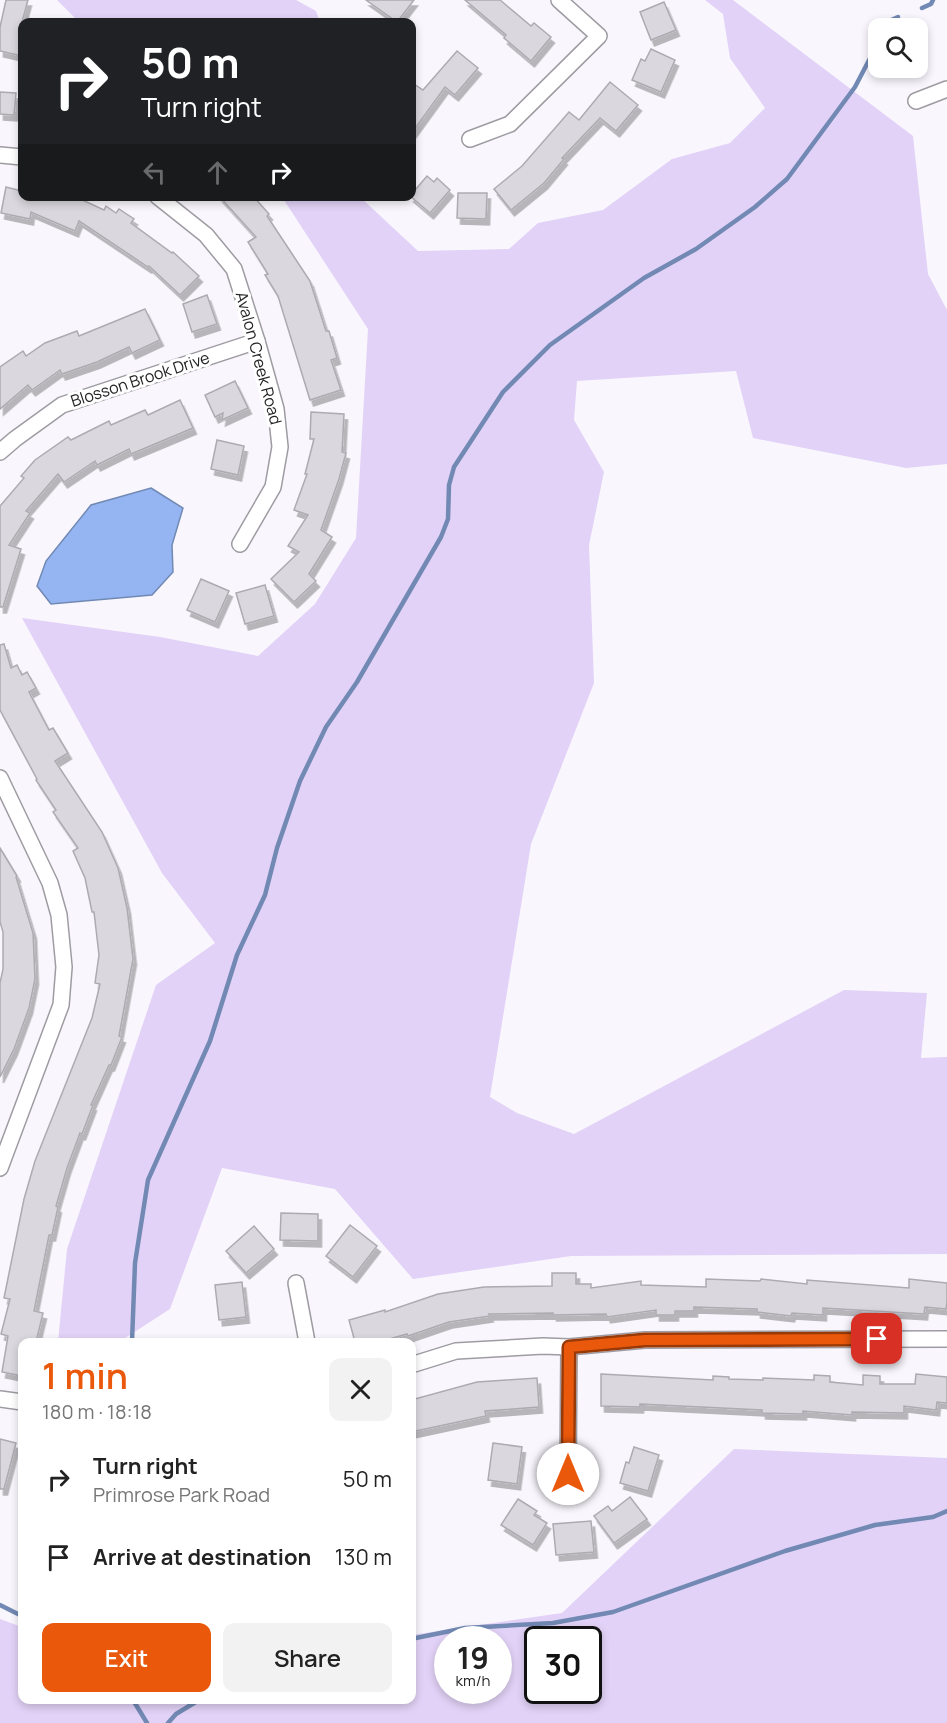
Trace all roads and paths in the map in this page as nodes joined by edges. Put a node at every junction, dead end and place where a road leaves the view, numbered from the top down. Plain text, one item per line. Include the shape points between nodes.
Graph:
1 (559, 0) edge
2 (947, 89) edge
3 (916, 101) dead end
4 (470, 139) dead end
5 (0, 155) edge
6 (18, 157) edge
7 (163, 201) edge
8 (257, 341) junction
9 (0, 452) edge
10 (240, 544) dead end
11 (0, 778) edge
12 (0, 1168) edge
13 (296, 1284) dead end
14 (306, 1338) edge
15 (947, 1339) edge
16 (569, 1347) junction
17 (416, 1363) edge
18 (0, 1399) edge
19 (18, 1401) edge
20 (568, 1474) dead end

1 - 4 street via 600,36 510,124
2 - 3 street
5 - 6 street
7 - 8 street, Avalon Creek Road via 206,235 234,268
8 - 9 street, Blosson Brook Drive via 62,405
8 - 10 street, Avalon Creek Road via 276,409 280,447 273,487
11 - 12 street via 50,883 59,915 64,966 60,1005
13 - 14 street
15 - 16 street via 645,1340
16 - 17 street via 456,1351
16 - 20 street
18 - 19 street

